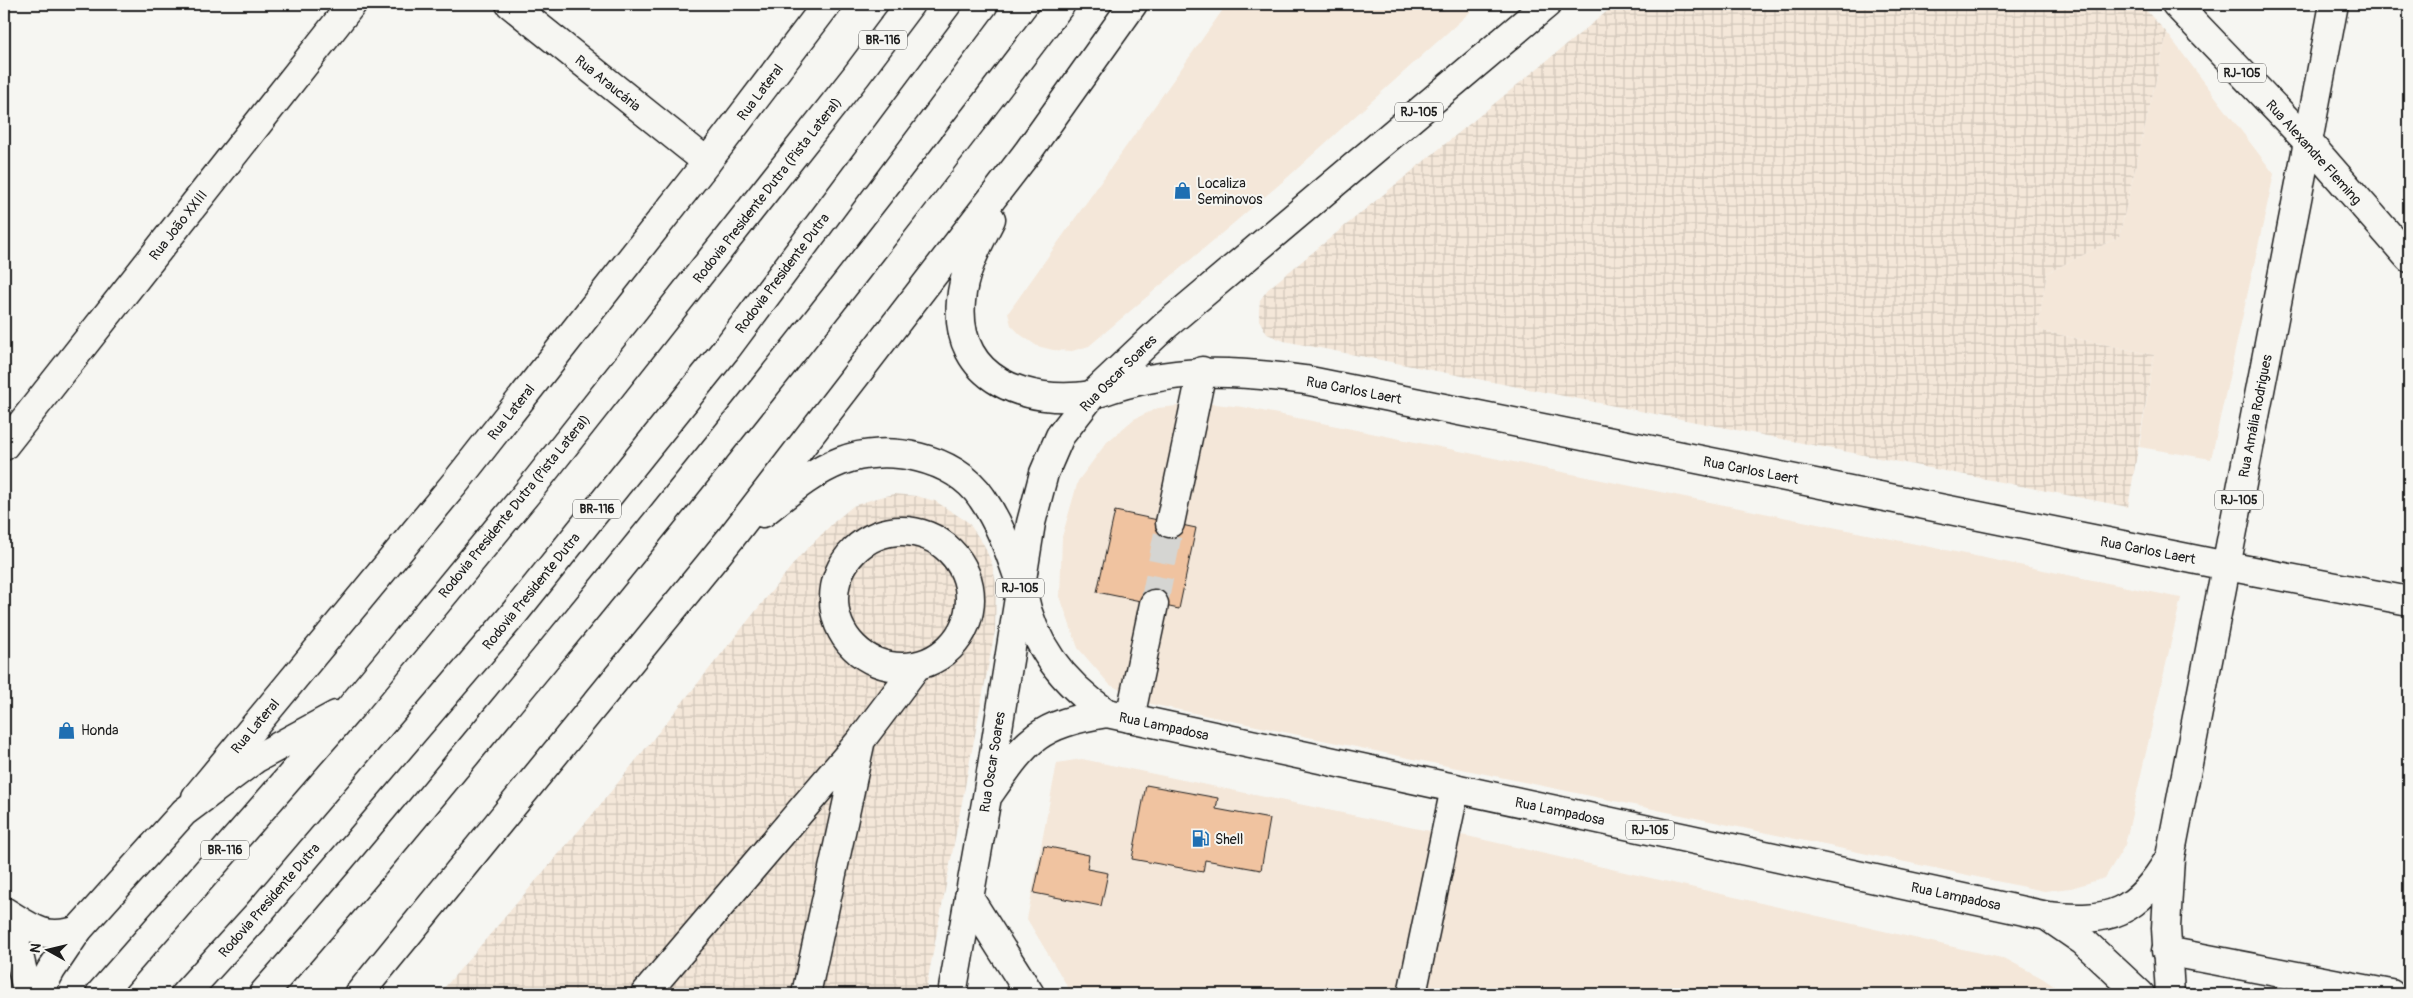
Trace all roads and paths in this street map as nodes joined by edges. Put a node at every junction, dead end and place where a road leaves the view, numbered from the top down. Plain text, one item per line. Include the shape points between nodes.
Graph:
1 (352, 4) edge
2 (510, 4) edge
3 (827, 4) edge
4 (910, 4) edge
5 (984, 4) edge
6 (1061, 4) edge
7 (1133, 4) edge
8 (1547, 4) edge
9 (2176, 4) edge
10 (2334, 4) edge
11 (2308, 142) junction
12 (1027, 153) junction
13 (707, 162) junction
14 (2409, 258) edge
15 (1202, 372) junction
16 (1092, 395) junction
17 (4, 446) edge
18 (1170, 523) tunnel mouth
19 (730, 539) junction
20 (2227, 566) junction
21 (1021, 584) junction
22 (2409, 601) edge
23 (1154, 604) tunnel mouth
24 (916, 667) junction
25 (351, 707) junction
26 (1118, 716) junction
27 (861, 740) junction
28 (1455, 788) junction
29 (987, 797) junction
30 (184, 812) junction
31 (2170, 857) junction
32 (969, 898) junction
33 (4, 911) edge
34 (4, 916) edge
35 (2047, 916) junction
36 (78, 930) junction
37 (2166, 951) junction
38 (28, 994) edge
39 (38, 994) edge
40 (100, 994) edge
41 (185, 994) edge
42 (263, 994) edge
43 (359, 994) edge
44 (645, 994) edge
45 (806, 994) edge
46 (952, 994) edge
47 (1030, 994) edge
48 (1412, 994) edge
49 (2140, 994) edge
50 (2170, 994) edge
51 (2391, 994) edge

1 - 17 main road, Rua João XXIII
2 - 13 main road, Rua Araucária
3 - 13 main road, Rua Lateral
4 - 25 main road, Rodovia Presidente Dutra (Pista Lateral) / BR-116 via 533,485
5 - 41 main road, Rodovia Presidente Dutra / BR-116 via 726,348 512,616 256,916
6 - 42 main road via 939,166 678,498 352,894
7 - 12 main road
8 - 16 main road, Rua Oscar Soares / RJ-105 via 1165,326
9 - 11 main road, Rua Alexandre Fleming / RJ-105
10 - 11 main road, Rua Amália Rodrigues
11 - 14 main road, Rua Alexandre Fleming
11 - 20 main road, Rua Amália Rodrigues / RJ-105
12 - 16 main road, Rua Carlos Laert via 972,258 961,299 963,332 968,347 988,373 1015,391 1045,398
12 - 19 main road
13 - 30 main road, Rua Lateral via 456,482
15 - 16 main road, Rua Carlos Laert via 1146,378
15 - 18 main road
15 - 20 main road, Rua Carlos Laert via 1261,374 1305,380
16 - 21 main road, Rua Oscar Soares / RJ-105 via 1060,436 1051,454 1031,523
19 - 21 main road via 805,480 842,460 892,454 930,460 957,473 981,496 1003,533
19 - 43 main road
20 - 22 main road, Rua Carlos Laert
20 - 31 main road, Rua Amália Rodrigues / RJ-105
21 - 26 main road via 1030,623 1046,652 1067,680 1090,702
21 - 29 main road, Rua Oscar Soares / RJ-105
23 - 26 main road
24 - 24 main road via 885,667 857,653 839,629 832,598 840,568 859,544 887,531 918,531 945,545 965,569 971,600 964,630 944,654
24 - 27 main road
25 - 30 main road via 255,758
25 - 40 main road, Rodovia Presidente Dutra (Pista Lateral) / BR-116
26 - 28 main road, Rua Lampadosa / RJ-105
26 - 29 main road, Rua Lampadosa / RJ-105 via 1056,724 1033,738
27 - 44 main road
27 - 45 main road
28 - 35 main road, Rua Lampadosa / RJ-105
28 - 48 main road
29 - 32 main road, Rua Oscar Soares / RJ-105
30 - 36 main road
31 - 35 main road, Rua Lampadosa / RJ-105 via 2149,889 2126,908 2088,919
31 - 37 main road, Rua Amália Rodrigues via 2166,892
32 - 46 main road, Rua Oscar Soares / RJ-105
32 - 47 main road
33 - 36 main road via 38,932 53,936
34 - 38 main road via 18,951
35 - 49 main road via 2083,941
36 - 39 main road
37 - 50 main road, Rua Amália Rodrigues
37 - 51 main road

